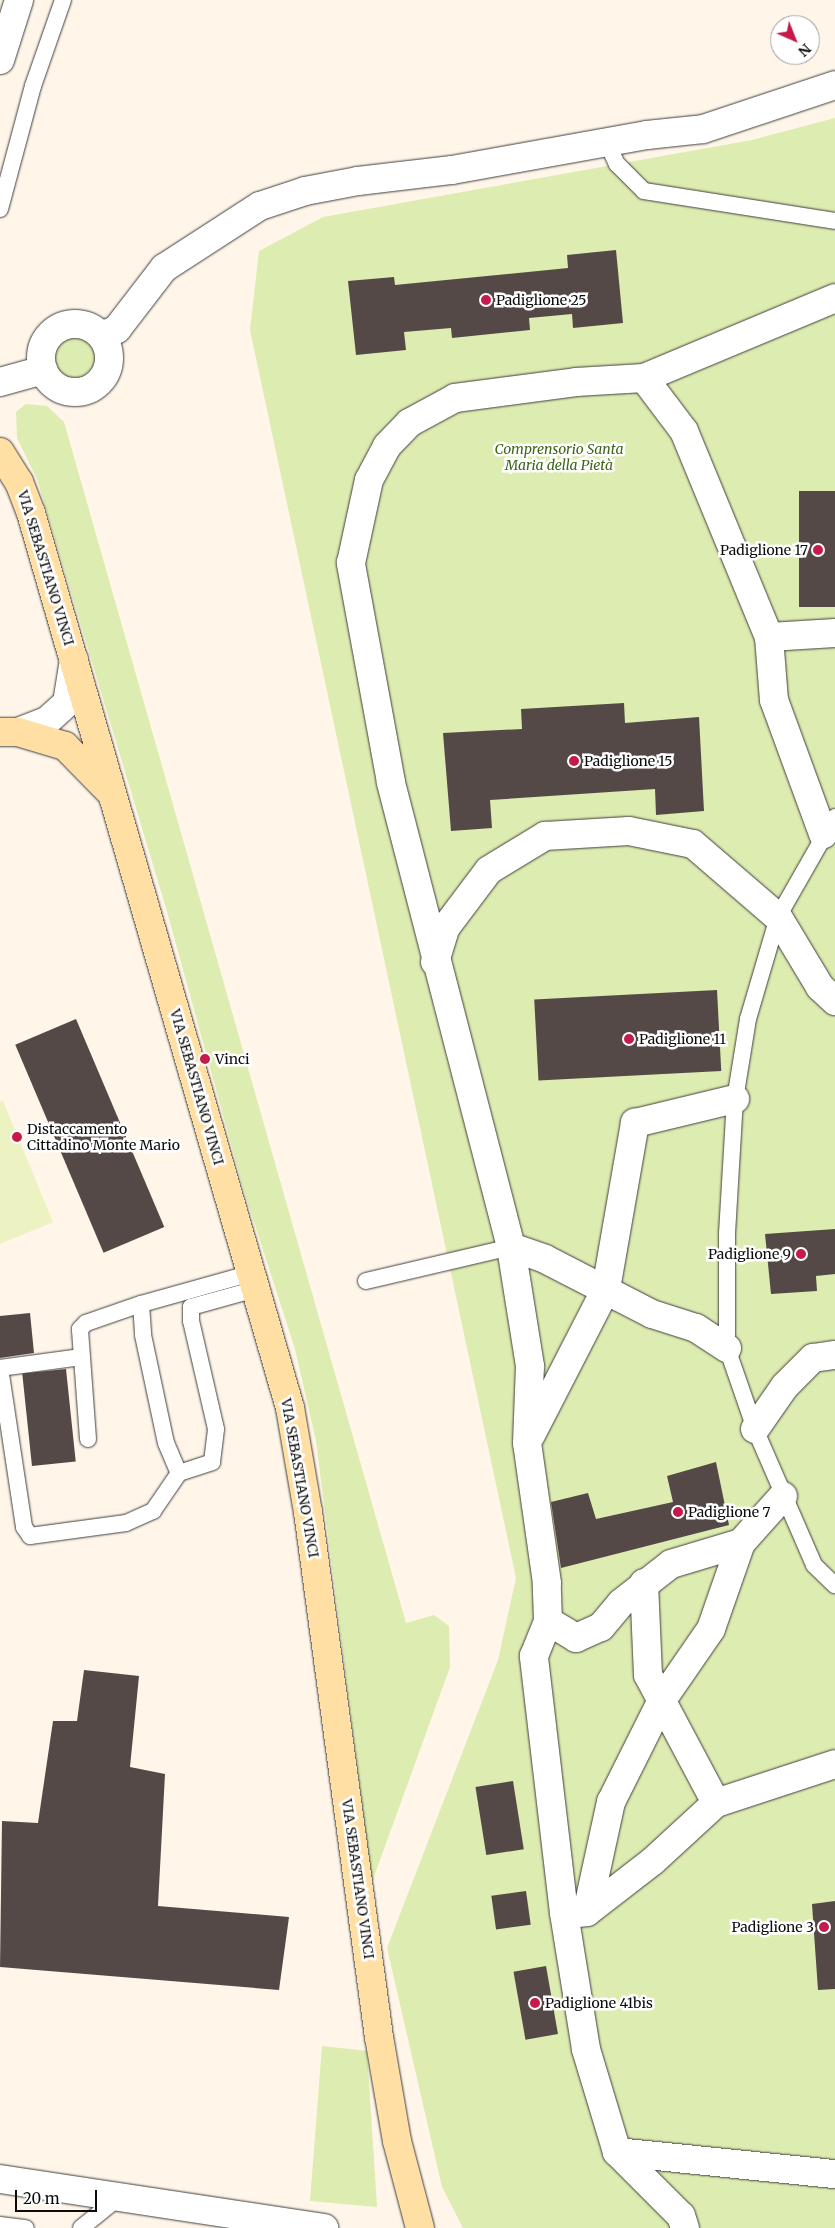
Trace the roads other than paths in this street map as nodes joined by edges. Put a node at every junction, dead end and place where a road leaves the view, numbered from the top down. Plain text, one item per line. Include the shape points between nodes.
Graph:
1 (19, 0) edge
2 (63, 0) edge
3 (0, 60) edge
4 (835, 85) edge
5 (608, 142) junction
6 (0, 209) edge
7 (835, 221) edge
8 (835, 298) edge
9 (102, 336) junction
10 (43, 370) junction
11 (644, 378) junction
12 (0, 382) edge
13 (0, 452) edge
14 (835, 633) edge
15 (769, 637) junction
16 (74, 660) junction
17 (9, 732) edge
18 (112, 793) junction
19 (829, 825) edge
20 (778, 917) junction
21 (435, 962) junction
22 (835, 1002) edge
23 (735, 1099) junction
24 (511, 1247) junction
25 (254, 1281) junction
26 (366, 1281) dead end
27 (606, 1289) junction
28 (141, 1304) junction
29 (727, 1348) junction
30 (835, 1354) edge
31 (80, 1357) junction
32 (0, 1368) edge
33 (755, 1429) junction
34 (88, 1439) dead end
35 (527, 1443) junction
36 (180, 1473) junction
37 (783, 1496) junction
38 (741, 1543) junction
39 (644, 1583) junction
40 (835, 1585) edge
41 (548, 1621) junction
42 (662, 1700) junction
43 (835, 1764) edge
44 (716, 1803) junction
45 (576, 1913) junction
46 (617, 2152) junction
47 (835, 2174) edge
48 (0, 2179) edge
49 (118, 2198) junction
50 (205, 2219) edge
51 (266, 2224) edge
52 (0, 2225) edge
53 (26, 2228) edge
54 (81, 2228) edge
55 (324, 2228) edge
56 (420, 2228) edge
57 (685, 2228) edge

1 - 3 street
2 - 6 lane via 33,86
4 - 5 street via 703,129
5 - 7 lane via 617,164 644,191
5 - 9 street via 452,170 358,181 305,191 260,206 164,268 117,329
8 - 11 street
9 - 10 street via 80,324 57,330 47,339 42,350
9 - 10 street via 108,348 109,361 105,375 92,388 77,392 61,389 49,380
10 - 12 street
11 - 15 street via 684,431
11 - 21 street via 576,382 456,398 408,423 387,446 369,480 351,563 390,782
13 - 16 street, VIA SEBASTIANO VINCI via 26,499
14 - 15 street
15 - 19 street via 774,700
16 - 17 street, VIA SEBASTIANO VINCI via 67,703 47,721
16 - 18 street, VIA SEBASTIANO VINCI
17 - 18 street via 65,746
18 - 25 street, VIA SEBASTIANO VINCI
19 - 20 lane
20 - 21 street via 693,844 629,831 545,836 489,870 446,927
20 - 22 street via 820,987
20 - 23 lane via 748,1019
21 - 24 street
23 - 27 street via 636,1123
23 - 29 lane via 728,1234
24 - 26 lane
24 - 27 street via 545,1259
24 - 35 street via 530,1366
25 - 28 lane
25 - 36 lane via 191,1307 191,1321 216,1429 212,1462
25 - 56 street, VIA SEBASTIANO VINCI via 290,1408 308,1512 379,2038 397,2141
27 - 29 street via 652,1314 696,1328
27 - 35 street
28 - 31 lane via 86,1323 80,1329
28 - 36 lane via 143,1335 166,1443
29 - 33 lane
30 - 33 street via 813,1358 785,1386
31 - 32 lane
31 - 34 lane
32 - 36 lane via 24,1527 30,1536 126,1523 153,1511
33 - 37 lane
35 - 41 street via 547,1583
37 - 38 street
37 - 40 lane via 814,1565
38 - 39 street via 671,1564
38 - 42 street via 712,1630
39 - 41 street via 621,1603 602,1627 576,1638
39 - 42 street via 648,1675
41 - 45 street via 534,1656
42 - 44 street
42 - 45 street via 610,1802
43 - 44 street
44 - 45 street via 653,1861
45 - 46 street via 586,2049
46 - 47 street
46 - 57 street via 681,2216
48 - 49 street
49 - 50 street
49 - 54 lane
50 - 51 street
51 - 55 street
52 - 53 lane

